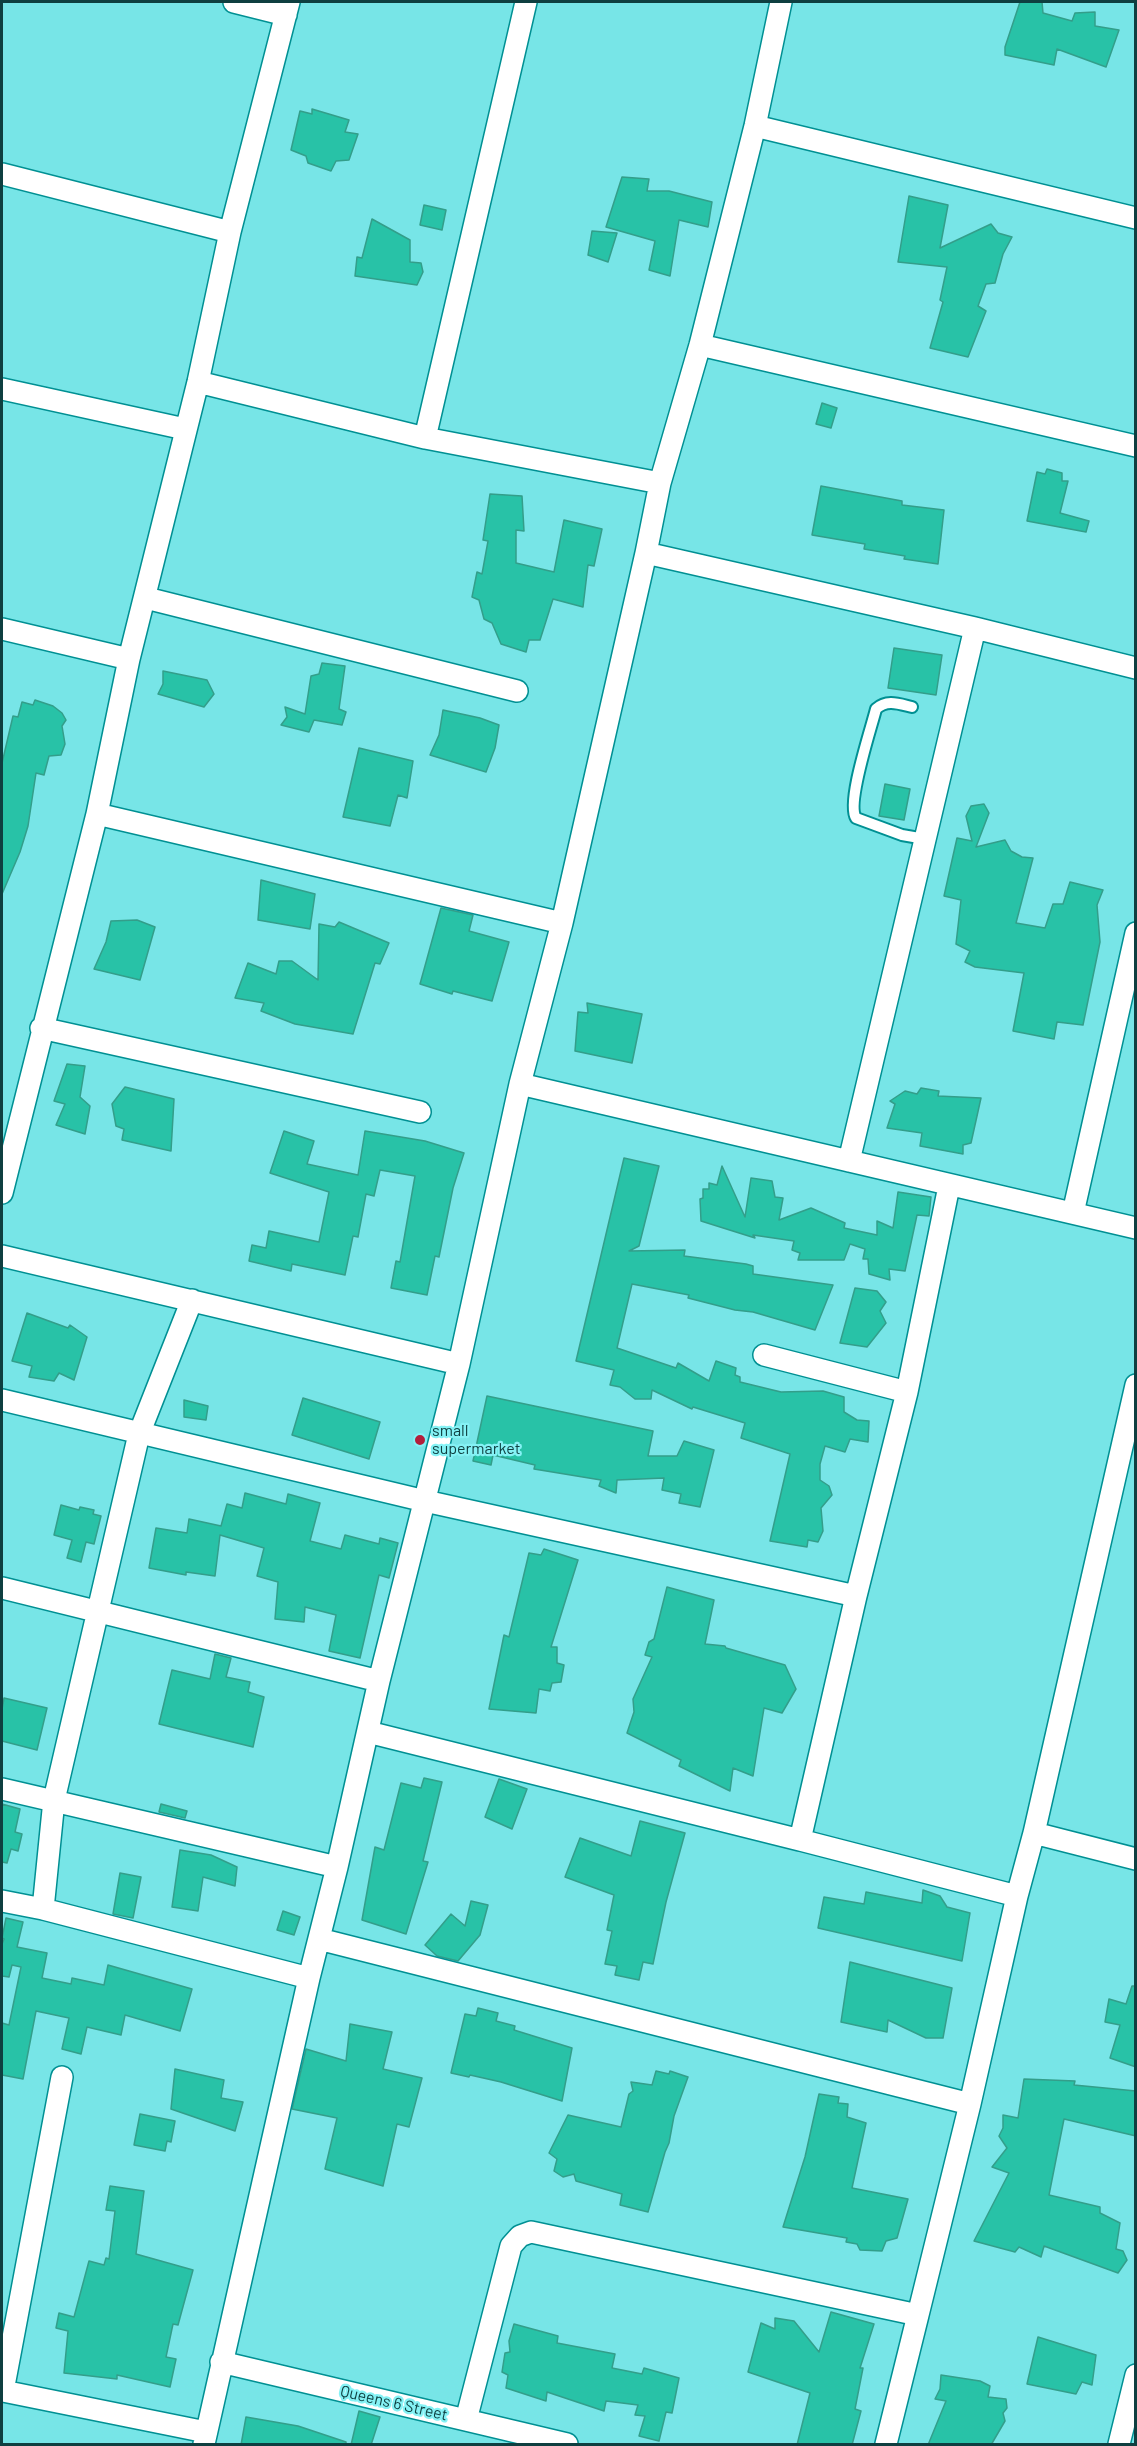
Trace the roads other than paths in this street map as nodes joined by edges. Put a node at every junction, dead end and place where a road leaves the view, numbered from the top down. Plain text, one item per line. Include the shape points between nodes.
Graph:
1 (234, 2) edge
2 (526, 2) edge
3 (780, 2) edge
4 (287, 8) edge
5 (755, 126) junction
6 (2, 174) edge
7 (1136, 218) edge
8 (230, 232) junction
9 (700, 345) junction
10 (198, 382) junction
11 (2, 389) edge
12 (185, 429) junction
13 (425, 438) junction
14 (1136, 446) edge
15 (660, 483) junction
16 (646, 553) junction
17 (146, 598) junction
18 (975, 628) junction
19 (2, 629) edge
20 (129, 659) junction
21 (1136, 668) edge
22 (517, 691) dead end
23 (912, 707) dead end
24 (97, 814) junction
25 (925, 839) junction
26 (562, 923) junction
27 (1136, 933) edge
28 (41, 1028) junction
29 (520, 1084) junction
30 (420, 1112) dead end
31 (849, 1161) junction
32 (949, 1186) junction
33 (2, 1193) edge
34 (1073, 1213) junction
35 (1136, 1228) edge
36 (2, 1256) edge
37 (192, 1300) junction
38 (764, 1355) dead end
39 (459, 1364) junction
40 (1136, 1384) edge
41 (907, 1392) junction
42 (2, 1400) edge
43 (139, 1434) junction
44 (425, 1501) junction
45 (2, 1588) edge
46 (856, 1596) junction
47 (99, 1612) junction
48 (379, 1681) junction
49 (368, 1732) junction
50 (2, 1789) edge
51 (54, 1800) junction
52 (1034, 1833) junction
53 (800, 1840) junction
54 (1136, 1859) edge
55 (337, 1867) junction
56 (1017, 1896) junction
57 (2, 1902) edge
58 (43, 1909) junction
59 (319, 1939) junction
60 (309, 1978) junction
61 (62, 2077) dead end
62 (970, 2104) junction
63 (918, 2315) junction
64 (221, 2362) junction
65 (1136, 2375) edge
66 (2, 2391) edge
67 (466, 2420) junction
68 (205, 2438) edge
69 (567, 2445) edge
70 (886, 2445) edge
71 (1119, 2445) edge

1 - 4 street
2 - 13 street
3 - 5 street
4 - 8 street
5 - 7 street
5 - 9 street
6 - 8 street
8 - 10 street
9 - 14 street
9 - 15 street
10 - 12 street
10 - 13 street
11 - 12 street
12 - 17 street
13 - 15 street
15 - 16 street
16 - 18 street
16 - 26 street
17 - 20 street
17 - 22 street
18 - 21 street
18 - 25 street
19 - 20 street
20 - 24 street
23 - 25 lane via 891,702 876,709 853,796 853,813 856,818 902,835
24 - 26 street
24 - 28 street
25 - 31 street
26 - 29 street
27 - 34 street
28 - 30 street
28 - 33 street
29 - 31 street
29 - 39 street
31 - 32 street
32 - 34 street
32 - 41 street
34 - 35 street
36 - 37 street
37 - 39 street
37 - 43 street
38 - 41 street
39 - 44 street
40 - 52 street
41 - 46 street
42 - 43 street
43 - 44 street
43 - 47 street
44 - 46 street
44 - 48 street
45 - 47 street
46 - 53 street
47 - 48 street
47 - 51 street
48 - 49 street
49 - 53 street
49 - 55 street
50 - 51 street
51 - 55 street
51 - 58 street
52 - 54 street
52 - 56 street
53 - 56 street
55 - 59 street
56 - 62 street
57 - 58 street
58 - 60 street
59 - 60 street
59 - 62 street
60 - 64 street
61 - 66 street
62 - 63 street
63 - 67 street via 531,2232 520,2236 511,2246
63 - 70 street
64 - 67 street, Queens 6 Street
64 - 68 street
65 - 71 street
66 - 68 street
67 - 69 street, Queens 6 Street

